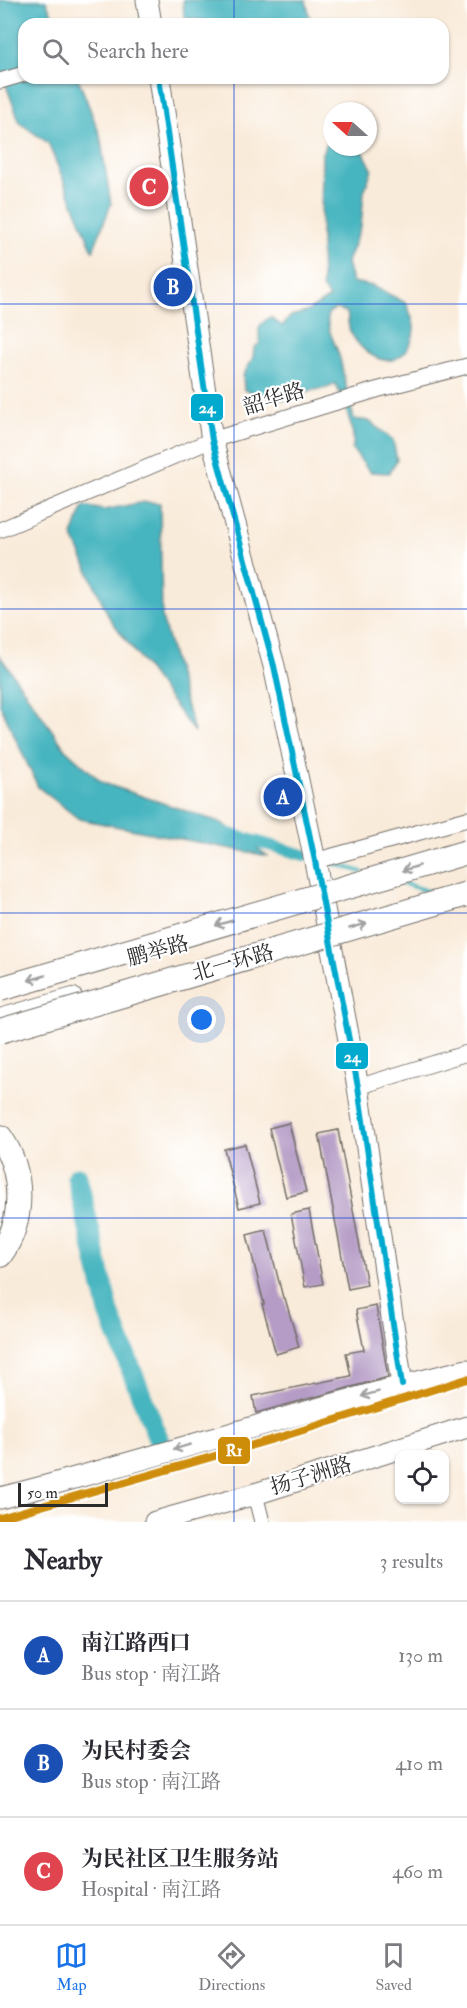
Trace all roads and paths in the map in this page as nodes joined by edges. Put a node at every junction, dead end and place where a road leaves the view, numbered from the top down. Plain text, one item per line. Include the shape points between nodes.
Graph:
1 (147, 0) edge
2 (150, 18) edge
3 (18, 76) edge
4 (0, 81) edge
5 (160, 84) edge
6 (467, 366) edge
7 (212, 440) junction
8 (0, 530) edge
9 (467, 819) edge
10 (467, 852) edge
11 (315, 861) junction
12 (467, 894) edge
13 (328, 927) junction
14 (0, 989) edge
15 (0, 1018) edge
16 (0, 1031) edge
17 (467, 1053) edge
18 (358, 1087) junction
19 (0, 1137) edge
20 (0, 1255) edge
21 (467, 1370) edge
22 (402, 1385) junction
23 (467, 1427) edge
24 (255, 1494) junction
25 (0, 1498) edge
26 (155, 1522) edge
27 (262, 1522) edge

1 - 2 main road
3 - 4 street
5 - 7 main road
6 - 7 street, 韶华路
7 - 8 street, 韶华路
7 - 11 main road via 274,666
9 - 11 street
10 -> 14 highway, 北一环路, bridge
11 - 13 main road
16 -> 12 highway, 北一环路, bridge
13 - 15 street, 鹏举路
13 - 18 main road
17 - 18 street
18 - 22 main road
19 - 20 highway via 9,1149 19,1197 15,1227
21 - 22 main road
22 -> 25 main road
23 - 24 main road, 扬子洲路
24 - 26 main road, 扬子洲路
24 - 27 street

